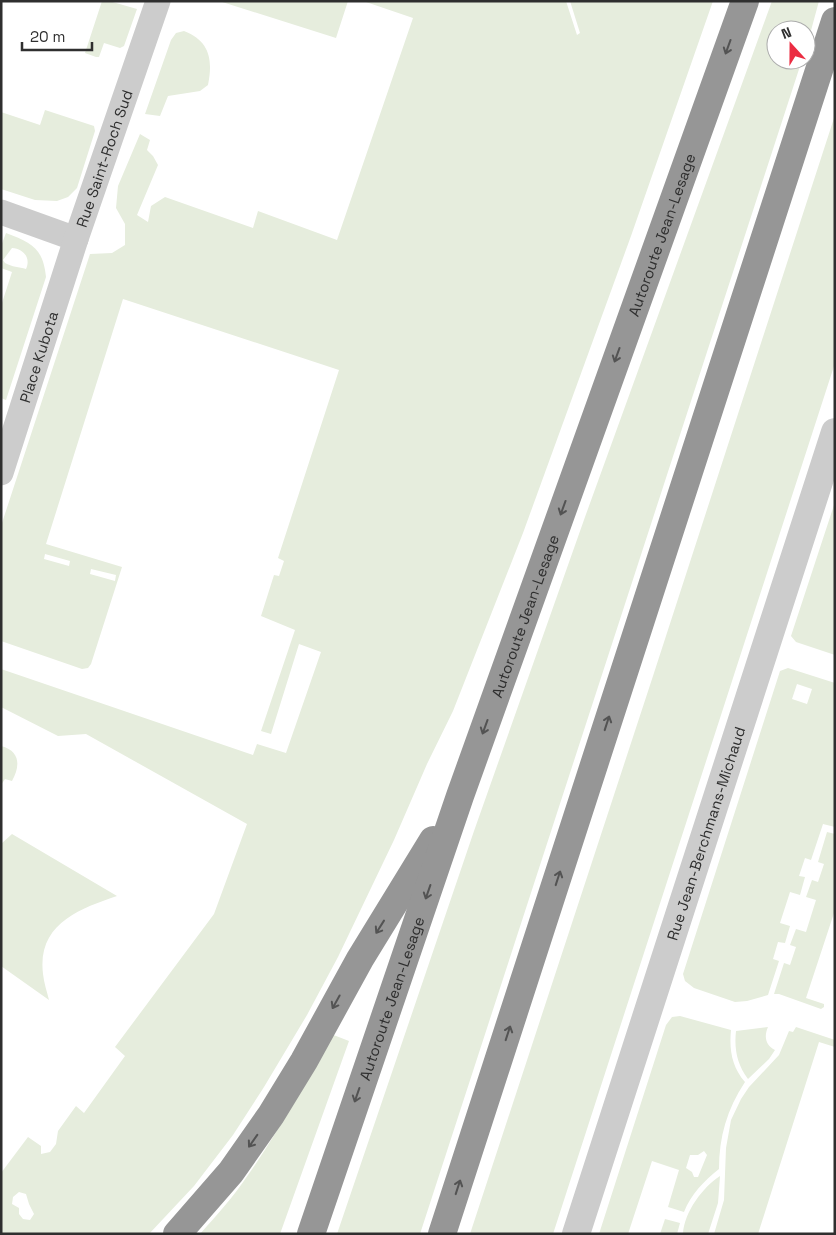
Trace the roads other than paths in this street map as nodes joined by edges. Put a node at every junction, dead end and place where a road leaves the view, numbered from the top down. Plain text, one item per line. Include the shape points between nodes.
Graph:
1 (158, 1) edge
2 (745, 1) edge
3 (835, 21) edge
4 (1, 212) edge
5 (76, 239) junction
6 (835, 432) edge
7 (1, 473) edge
8 (460, 796) junction
9 (177, 1234) edge
10 (310, 1234) edge
11 (442, 1234) edge
12 (576, 1234) edge

1 - 5 street, Rue Saint-Roch Sud
2 -> 8 highway, Autoroute Jean-Lesage
11 -> 3 highway
4 - 5 street, Rue Saint-Roch Sud
5 - 7 street, Place Kubota
6 - 12 street, Rue Jean-Berchmans-Michaud
8 -> 9 highway via 360,959 271,1115 231,1172
8 -> 10 highway, Autoroute Jean-Lesage

